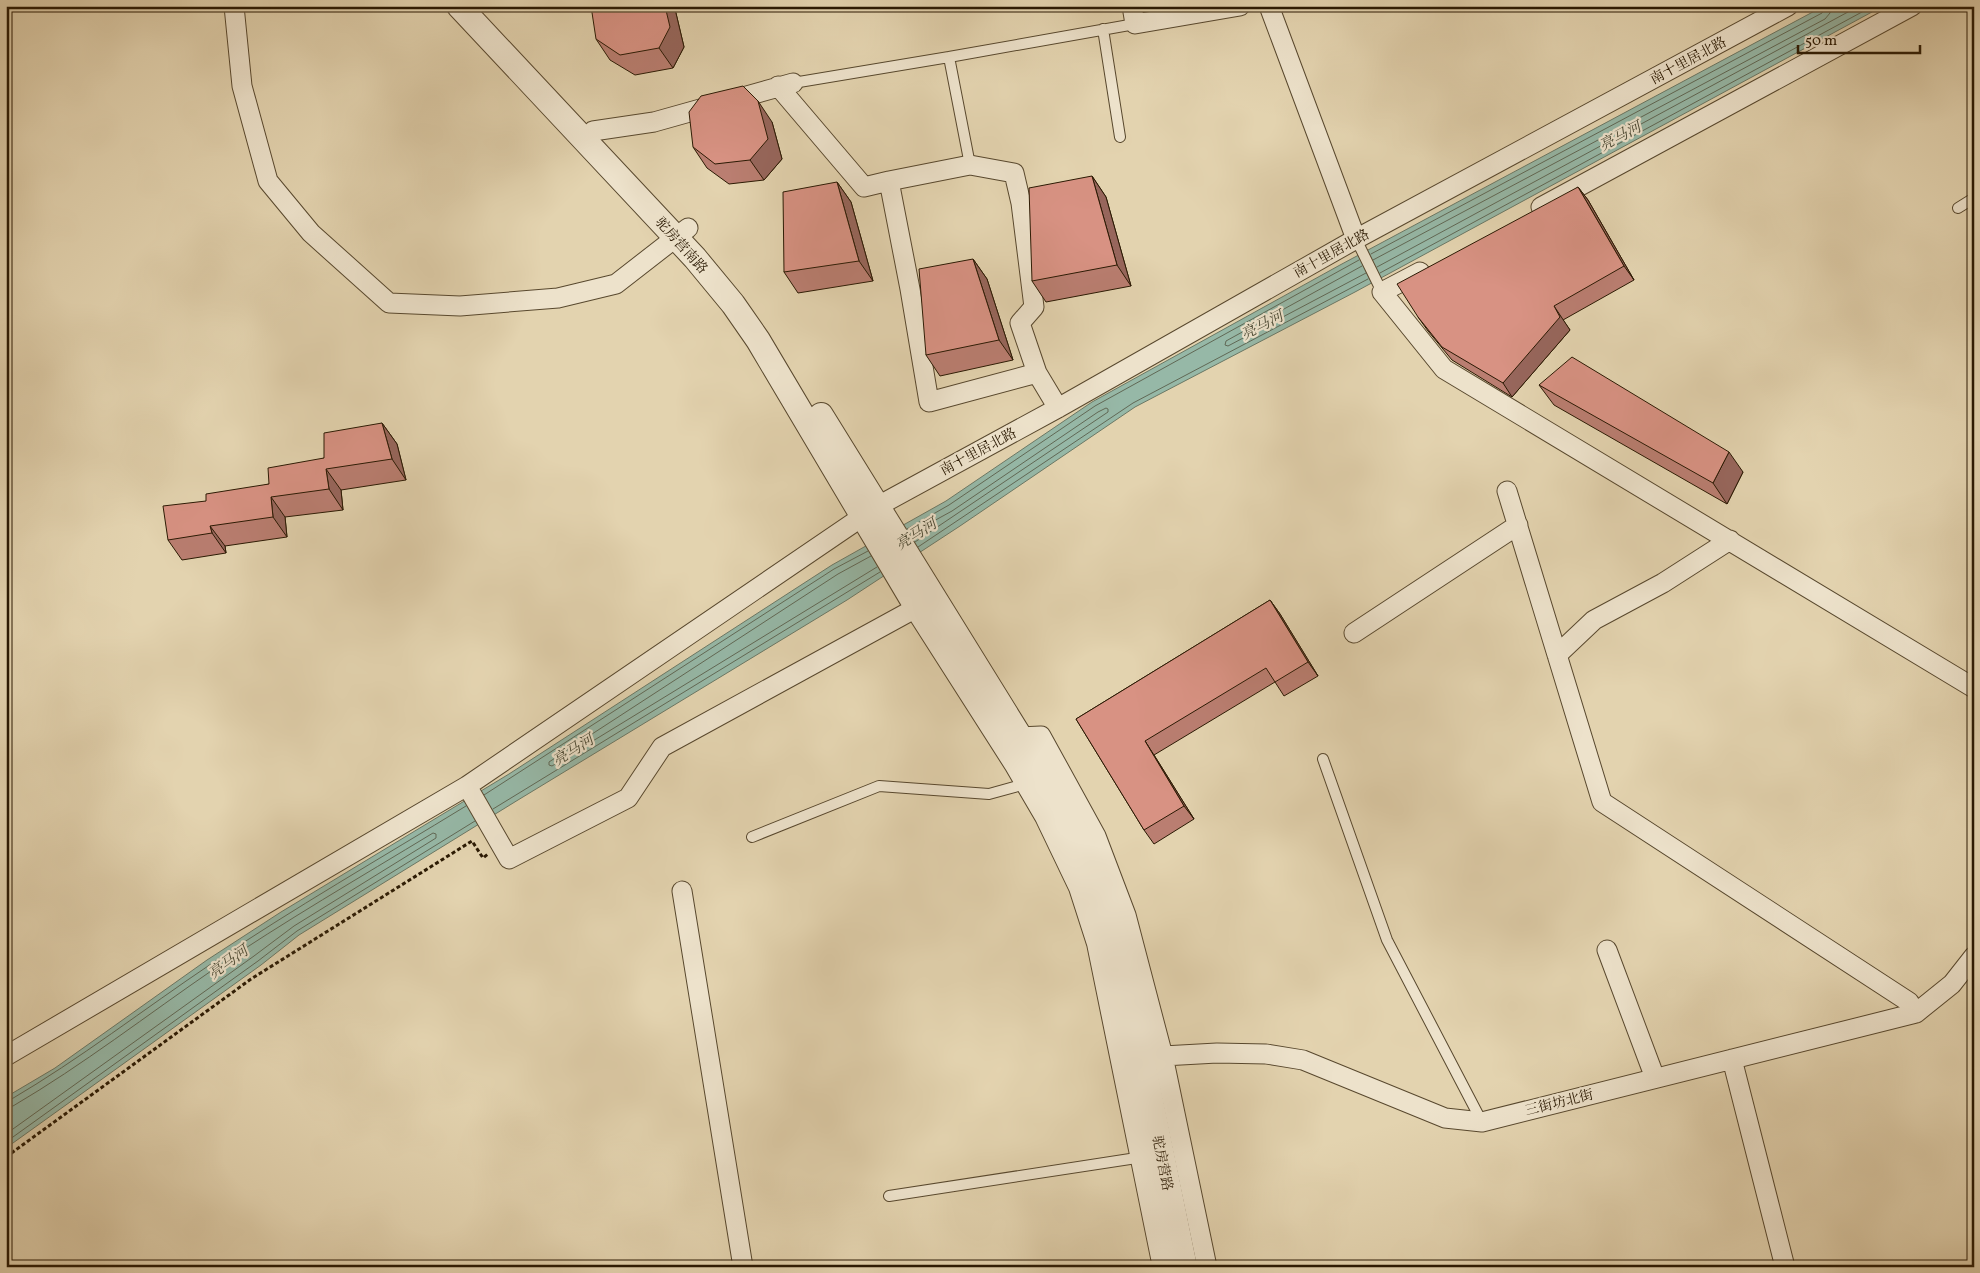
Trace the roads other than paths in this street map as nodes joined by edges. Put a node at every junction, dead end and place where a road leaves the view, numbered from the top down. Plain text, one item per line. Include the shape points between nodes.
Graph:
1 (234, 6) edge
2 (459, 6) edge
3 (480, 6) edge
4 (1240, 6) edge
5 (1269, 6) edge
6 (1788, 6) edge
7 (1912, 6) edge
8 (1133, 15) edge
9 (1103, 29) junction
10 (949, 57) junction
11 (785, 84) junction
12 (594, 131) junction
13 (1120, 137) dead end
14 (970, 165) junction
15 (889, 181) junction
16 (1974, 198) edge
17 (1958, 208) dead end
18 (1522, 217) edge
19 (682, 232) junction
20 (1356, 239) junction
21 (1435, 264) edge
22 (1382, 292) junction
23 (1037, 373) junction
24 (1058, 408) junction
25 (1507, 491) dead end
26 (870, 511) junction
27 (1518, 525) junction
28 (1730, 540) junction
29 (926, 603) junction
30 (1354, 633) dead end
31 (1557, 655) junction
32 (1974, 688) edge
33 (1020, 737) junction
34 (1323, 759) dead end
35 (1037, 780) junction
36 (467, 786) junction
37 (752, 837) dead end
38 (682, 891) dead end
39 (1608, 950) dead end
40 (1974, 956) edge
41 (1916, 1013) junction
42 (6, 1056) edge
43 (1144, 1059) junction
44 (1732, 1059) junction
45 (1655, 1078) junction
46 (1482, 1122) junction
47 (1152, 1156) junction
48 (890, 1196) dead end
49 (743, 1267) edge
50 (1165, 1267) edge
51 (1185, 1267) edge
52 (1207, 1267) edge
53 (1785, 1267) edge

1 - 19 street via 242,86 268,181 311,233 389,303 460,306 558,298 616,284
2 - 19 street, 驼房营南路
3 - 12 street, 驼房营南路
4 - 8 street
5 - 20 street
6 - 20 street, 南十里居北路
7 - 18 street
8 - 9 lane
9 - 10 lane
9 - 13 lane
10 - 11 lane
10 - 14 lane
11 - 12 street via 654,122
11 - 15 street via 864,187
12 - 19 street, 驼房营南路
14 - 15 street
14 - 23 street via 1014,172 1021,202 1034,307 1020,324
15 - 23 street via 929,402
16 - 17 lane
19 - 26 street, 驼房营南路 via 732,280 766,329
20 - 22 lane
20 - 24 street, 南十里居北路
21 - 22 street
22 - 28 street via 1444,369
23 - 24 street
24 - 26 street, 南十里居北路
25 - 27 street
26 - 29 street, 驼房营南路
26 - 36 street, 南十里居北路
27 - 30 street
27 - 31 street
28 - 31 street via 1664,583 1594,620
28 - 32 street
29 - 33 street
29 - 35 street
29 - 36 street via 662,747 628,798 505,852
31 - 41 street via 1602,802 1909,1002
33 - 35 street
33 - 43 street via 1041,736 1096,836 1126,915
34 - 46 lane via 1387,940
35 - 37 lane via 989,794 879,786
35 - 43 street, 驼房营路 via 1077,834 1098,880 1118,944
36 - 42 street, 南十里居北路
38 - 49 street
39 - 45 street
40 - 41 street, 三街坊北街 via 1952,984
41 - 44 street, 三街坊北街
43 - 46 street, 三街坊北街 via 1217,1053 1266,1054 1303,1060 1445,1118
43 - 47 street, 驼房营路
43 - 52 street
44 - 45 street, 三街坊北街
44 - 53 street
45 - 46 street, 三街坊北街
47 - 48 lane
47 - 50 street, 驼房营路
47 - 51 street, 驼房营路

